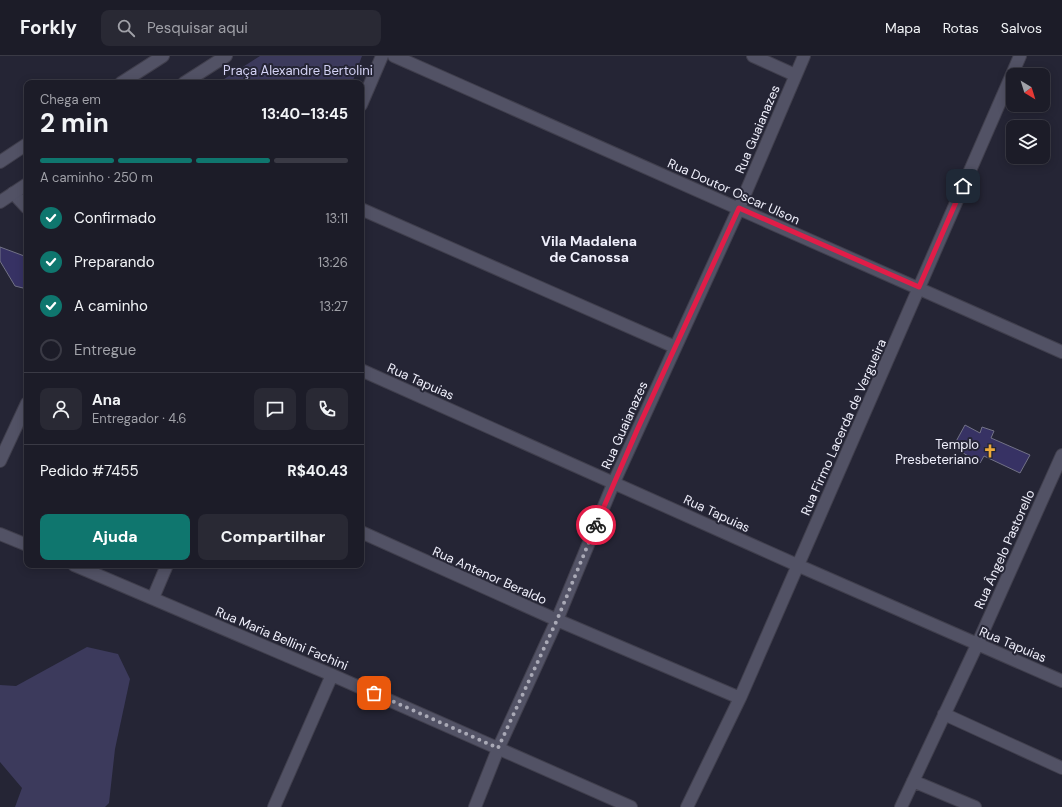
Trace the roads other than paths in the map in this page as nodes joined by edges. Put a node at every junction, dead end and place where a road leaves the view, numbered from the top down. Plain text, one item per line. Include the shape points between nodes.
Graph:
1 (163, 56) edge
2 (226, 56) edge
3 (382, 56) edge
4 (394, 56) edge
5 (753, 56) edge
6 (804, 56) edge
7 (1020, 56) edge
8 (795, 75) junction
9 (126, 80) edge
10 (189, 80) edge
11 (364, 98) edge
12 (24, 146) edge
13 (0, 162) edge
14 (24, 186) edge
15 (13, 193) junction
16 (0, 202) edge
17 (24, 205) edge
18 (739, 208) junction
19 (364, 210) edge
20 (919, 287) junction
21 (675, 346) junction
22 (1062, 352) edge
23 (364, 371) edge
24 (24, 409) edge
25 (1062, 455) edge
26 (0, 460) edge
27 (614, 482) junction
28 (364, 533) edge
29 (0, 534) edge
30 (24, 544) edge
31 (798, 565) junction
32 (81, 568) edge
33 (166, 568) edge
34 (153, 598) junction
35 (557, 620) junction
36 (977, 644) junction
37 (332, 675) junction
38 (1062, 680) edge
39 (740, 698) junction
40 (944, 714) junction
41 (498, 748) junction
42 (1062, 768) edge
43 (913, 780) junction
44 (274, 807) edge
45 (475, 807) edge
46 (632, 807) edge
47 (687, 807) edge
48 (901, 807) edge
49 (975, 807) edge

1 - 9 street
2 - 10 street
3 - 11 street
4 - 18 street, Rua Doutor Oscar Ulson
5 - 8 street
6 - 8 street, Rua Guaianazes
7 - 20 street, Rua Firmo Lacerda de Vergueira
8 - 18 street, Rua Guaianazes
12 - 13 street
14 - 15 street
15 - 16 street
15 - 17 street
18 - 20 street, Rua Doutor Oscar Ulson
18 - 21 street, Rua Guaianazes
19 - 21 street
20 - 22 street, Rua Doutor Oscar Ulson
20 - 31 street, Rua Firmo Lacerda de Vergueira
21 - 27 street, Rua Guaianazes
23 - 27 street, Rua Tapuias
24 - 26 street
25 - 36 street, Rua Ângelo Pastorello
27 - 31 street, Rua Tapuias
27 - 35 street, Rua Guaianazes
28 - 35 street, Rua Antenor Beraldo
29 - 30 street
31 - 36 street, Rua Tapuias
31 - 39 street, Rua Firmo Lacerda de Vergueira
32 - 34 street, Rua Maria Bellini Fachini
33 - 34 street
34 - 37 street, Rua Maria Bellini Fachini
35 - 39 street, Rua Antenor Beraldo
35 - 41 street, Rua Guaianazes
36 - 38 street, Rua Tapuias
36 - 40 street, Rua Ângelo Pastorello
37 - 41 street, Rua Maria Bellini Fachini
37 - 44 street
39 - 47 street, Rua Firmo Lacerda de Vergueira
40 - 42 street
40 - 43 street, Rua Ângelo Pastorello
41 - 45 street, Rua Guaianazes
41 - 46 street, Rua Maria Bellini Fachini
43 - 48 street, Rua Ângelo Pastorello
43 - 49 street

